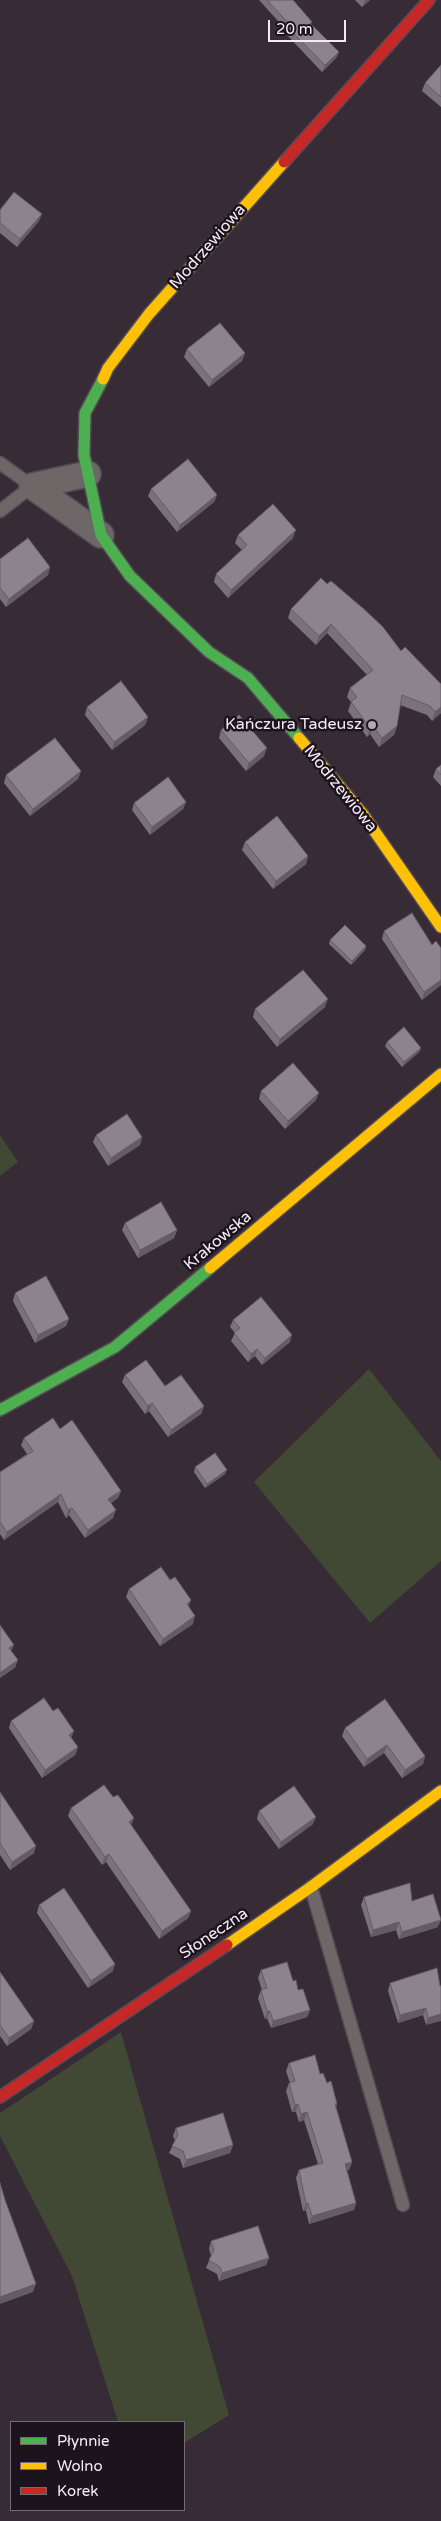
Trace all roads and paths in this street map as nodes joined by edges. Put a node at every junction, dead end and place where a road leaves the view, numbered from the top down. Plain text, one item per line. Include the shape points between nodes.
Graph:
1 (429, 0) edge
2 (0, 463) edge
3 (88, 474) junction
4 (32, 486) junction
5 (0, 510) edge
6 (101, 535) junction
7 (441, 927) edge
8 (441, 1074) edge
9 (0, 1410) edge
10 (441, 1791) edge
11 (311, 1887) junction
12 (0, 2097) edge
13 (403, 2205) dead end

1 - 3 street, Modrzewiowa via 149,314 108,368 85,413 84,455
2 - 4 lane
3 - 4 street
3 - 6 street, Modrzewiowa
4 - 5 lane
4 - 6 street, Modrzewiowa
6 - 7 street, Modrzewiowa via 130,576 209,652 248,678 362,813
8 - 9 street, Krakowska via 115,1347
10 - 11 street, Słoneczna
11 - 12 street, Słoneczna
11 - 13 lane

